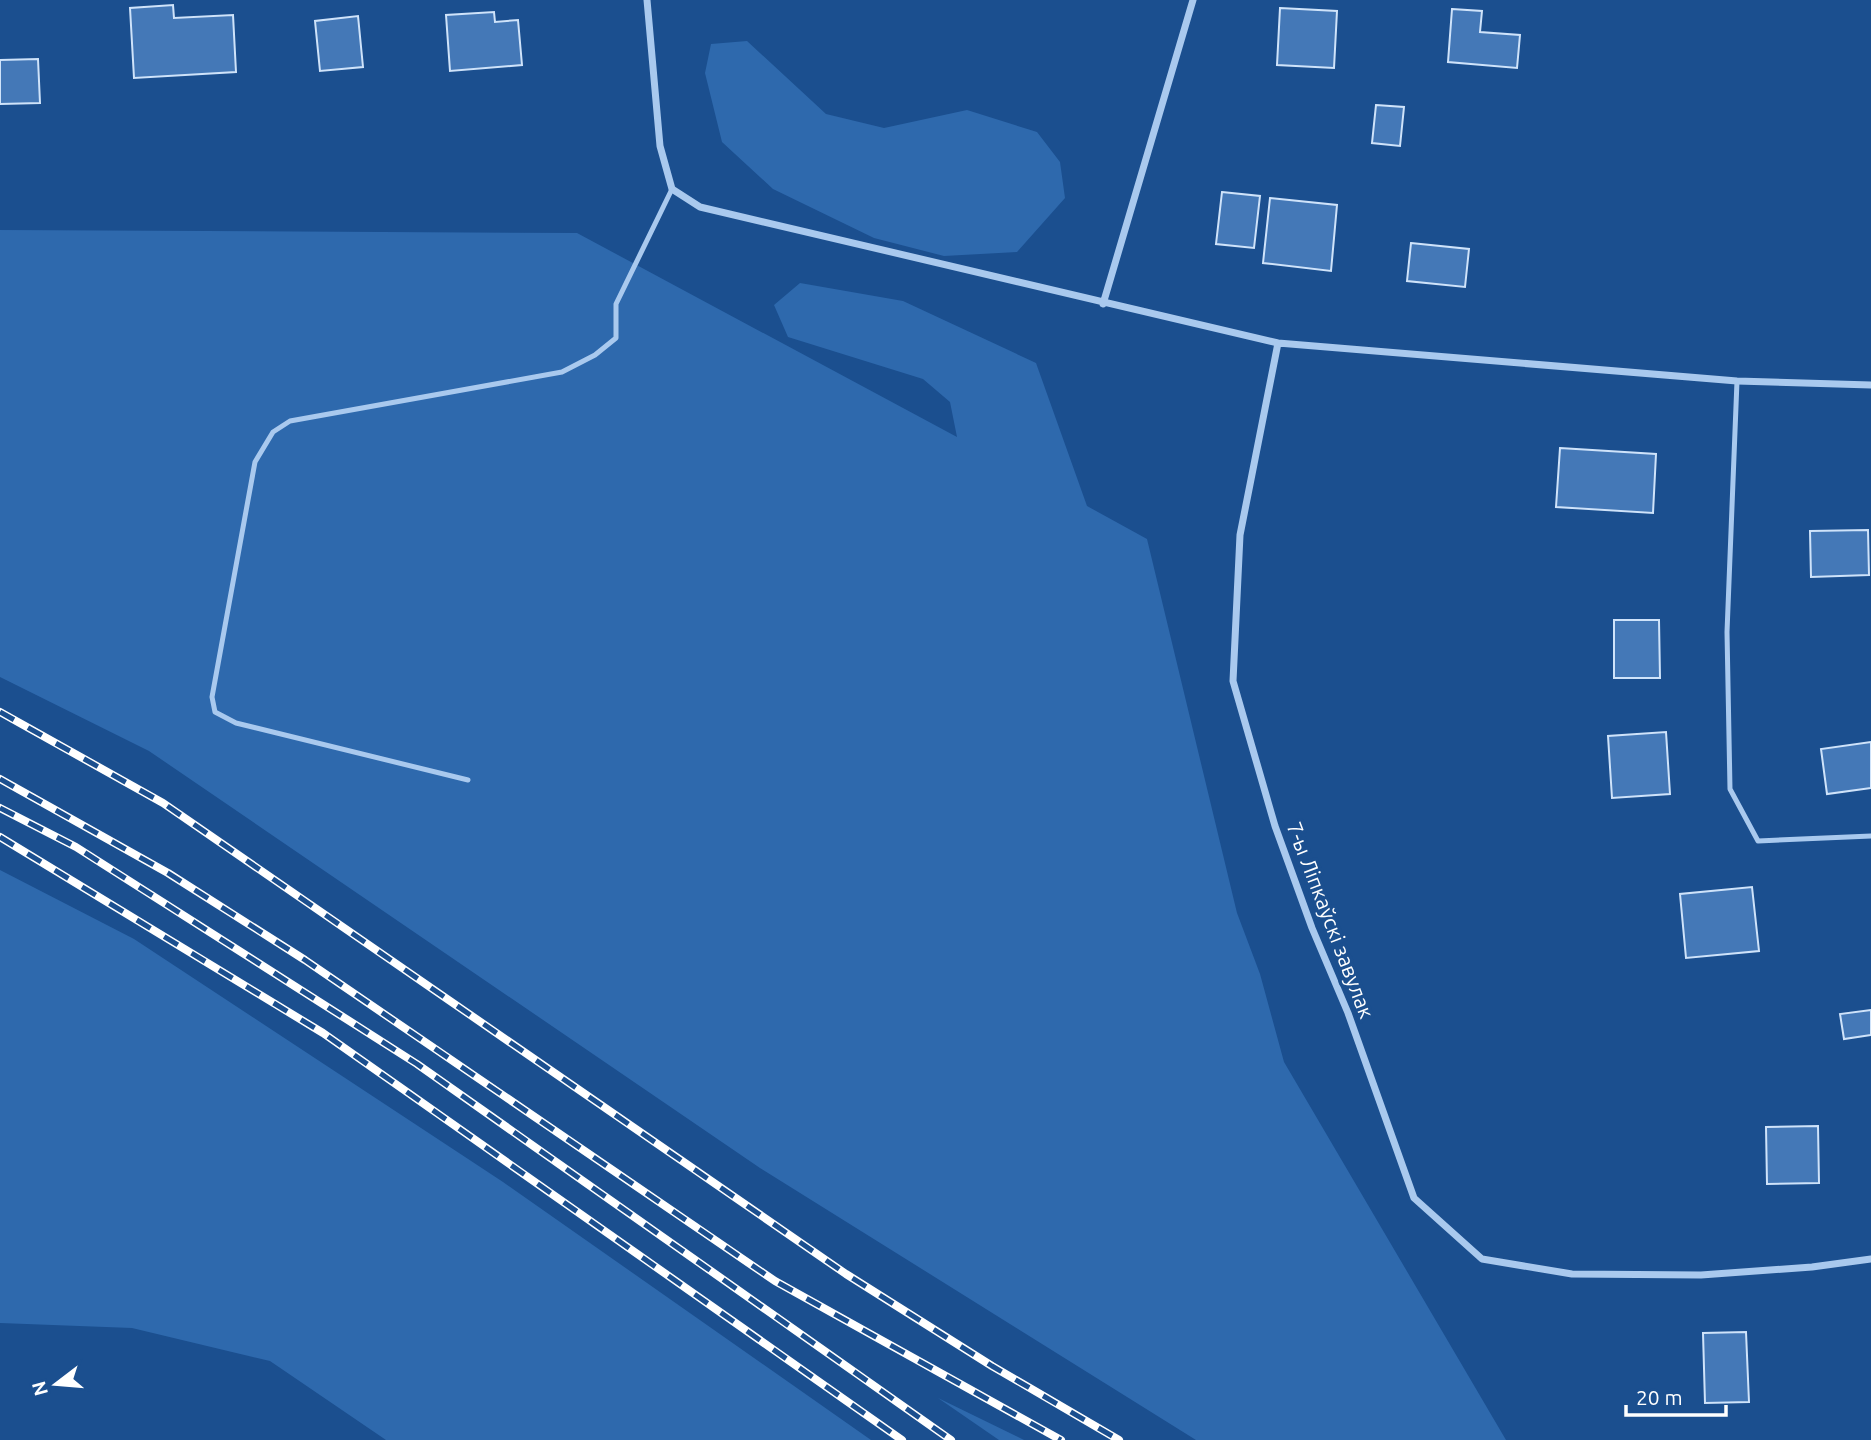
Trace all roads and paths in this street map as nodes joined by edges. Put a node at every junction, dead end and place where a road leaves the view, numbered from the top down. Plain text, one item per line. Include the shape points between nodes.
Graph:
1 (648, 0) edge
2 (1193, 0) edge
3 (672, 189) junction
4 (1103, 304) junction
5 (1278, 343) junction
6 (1737, 381) junction
7 (1871, 384) edge
8 (468, 780) dead end
9 (1871, 836) edge
10 (1871, 1259) edge

1 - 3 street via 660,146
2 - 4 street
3 - 4 street via 700,207
3 - 8 lane via 616,304 616,338 595,355 562,372 290,421 273,432 255,463 212,697 215,712 236,723
4 - 5 street
5 - 6 street
5 - 10 street, 7-ы Ліпкаўскі завулак via 1240,535 1233,681 1275,825 1413,1198 1482,1259 1572,1275 1701,1275
6 - 7 street
6 - 9 lane via 1727,632 1730,789 1758,841

